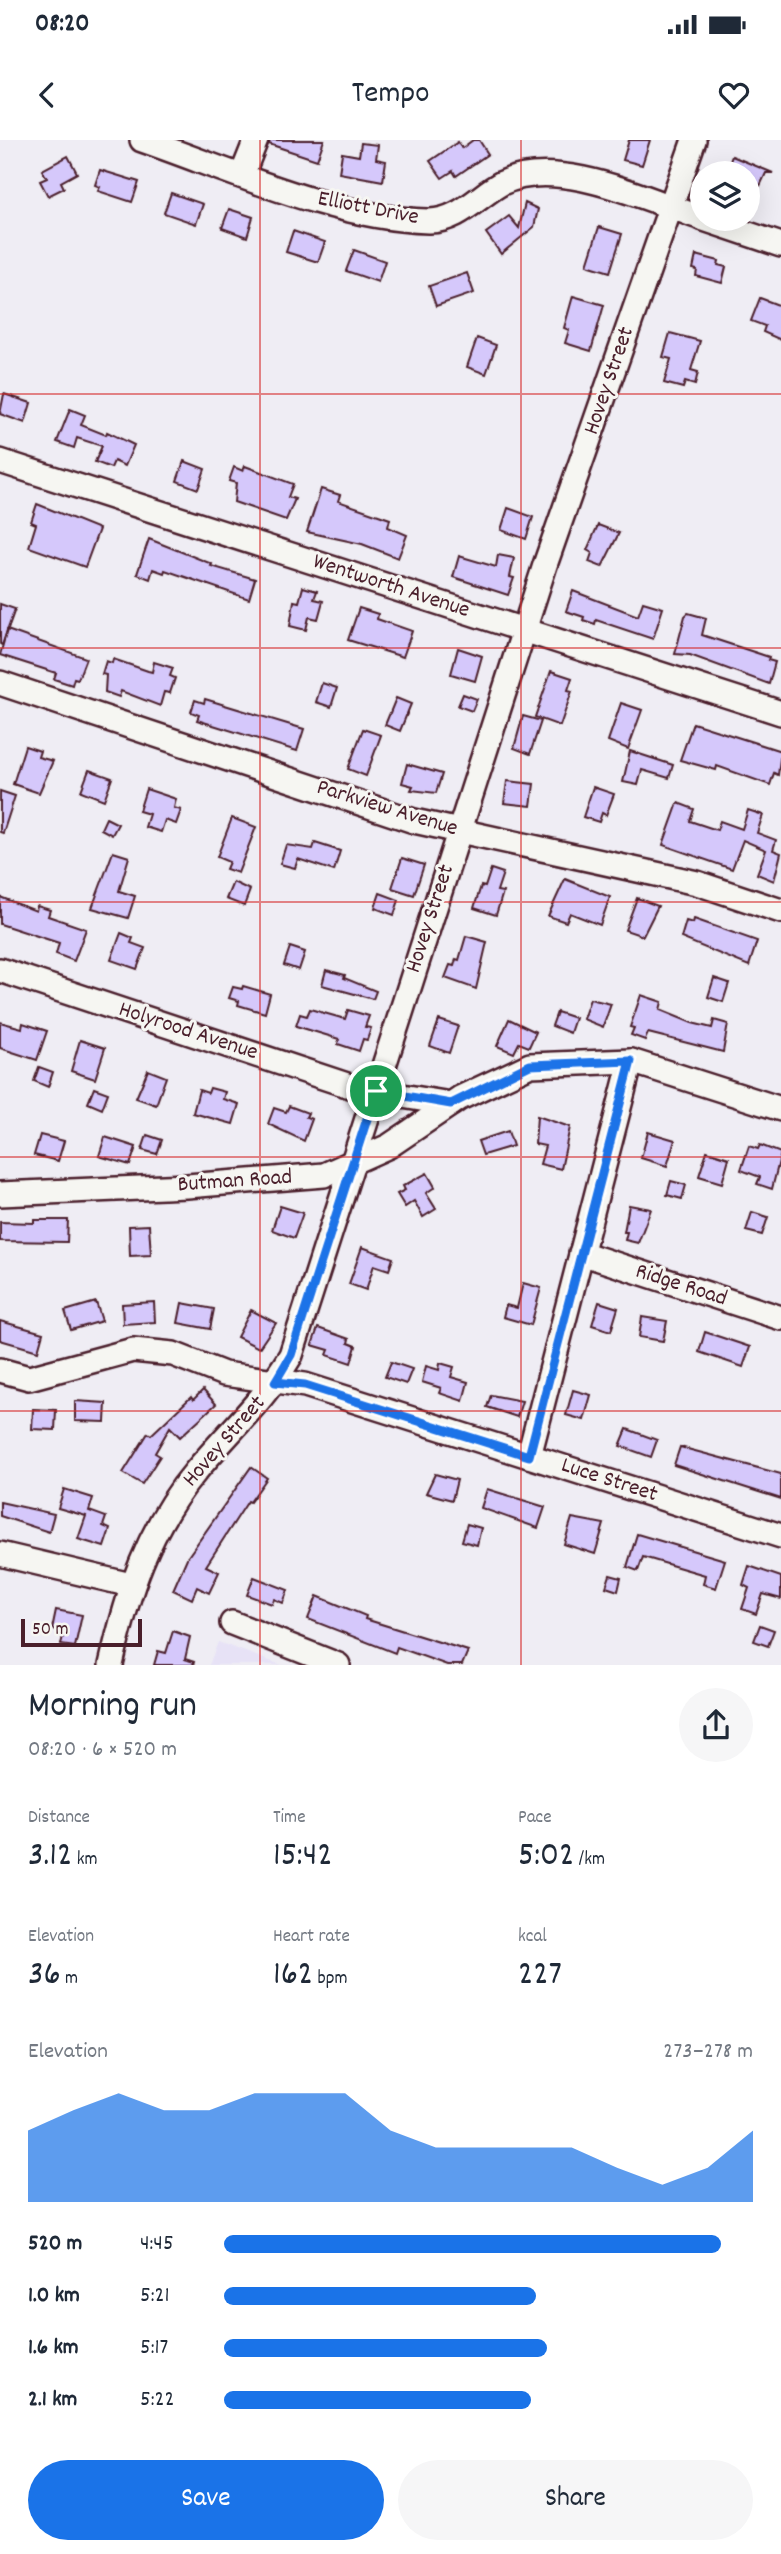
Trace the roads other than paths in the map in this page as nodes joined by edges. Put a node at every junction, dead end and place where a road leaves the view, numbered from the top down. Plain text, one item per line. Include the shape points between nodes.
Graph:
1 (142, 140) edge
2 (256, 140) edge
3 (694, 140) edge
4 (242, 175) junction
5 (670, 207) junction
6 (690, 214) edge
7 (742, 231) edge
8 (781, 244) edge
9 (0, 461) edge
10 (524, 630) junction
11 (0, 683) edge
12 (781, 713) edge
13 (460, 831) junction
14 (781, 911) edge
15 (0, 970) edge
16 (631, 1061) junction
17 (376, 1091) junction
18 (451, 1104) junction
19 (781, 1109) edge
20 (353, 1162) junction
21 (0, 1194) edge
22 (581, 1253) junction
23 (781, 1318) edge
24 (0, 1370) edge
25 (275, 1382) junction
26 (529, 1456) junction
27 (781, 1536) edge
28 (0, 1554) edge
29 (131, 1585) junction
30 (232, 1623) dead end
31 (111, 1665) edge
32 (338, 1665) edge

1 - 4 street, Elliott Drive
2 - 4 street
3 - 5 street, Hovey Street
4 - 5 street, Elliott Drive via 332,206 431,222 473,206 503,183 539,176 573,174
5 - 6 street, Elliott Drive
5 - 10 street, Hovey Street
7 - 8 street, Elliott Drive
9 - 10 street, Wentworth Avenue
10 - 12 street, Wentworth Avenue
10 - 13 street, Hovey Street
11 - 13 street, Parkview Avenue via 414,821
13 - 14 street, Parkview Avenue via 697,883
13 - 17 street, Hovey Street
15 - 17 street, Holyrood Avenue
16 - 18 street, Butman Road via 530,1065
16 - 19 street, Butman Road
16 - 22 street
17 - 18 street
17 - 20 street, Hovey Street
18 - 20 street, Butman Road via 389,1146
20 - 21 street, Butman Road via 324,1175
20 - 25 street, Hovey Street via 291,1355
22 - 23 street, Ridge Road
22 - 26 street
24 - 25 street, Luce Street via 29,1378 133,1349 173,1354 224,1374
25 - 26 street, Luce Street via 305,1385
25 - 29 street, Hovey Street via 195,1472 141,1558
26 - 27 street, Luce Street
28 - 29 street
29 - 31 street, Hovey Street
30 - 32 street

